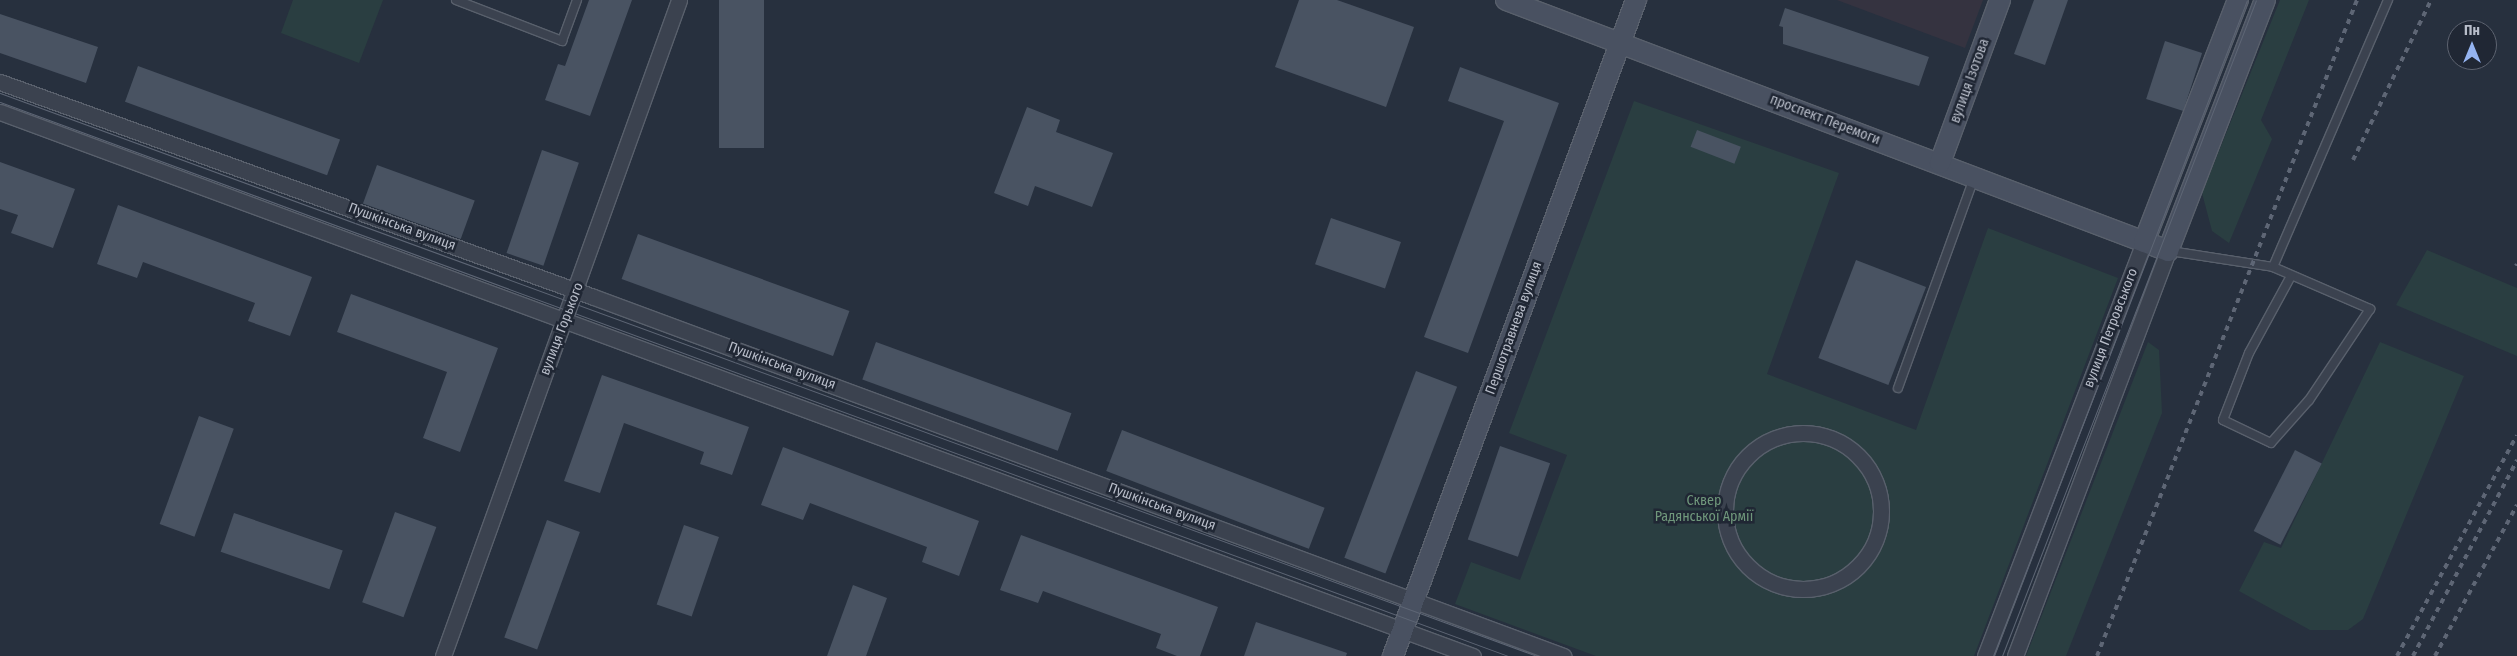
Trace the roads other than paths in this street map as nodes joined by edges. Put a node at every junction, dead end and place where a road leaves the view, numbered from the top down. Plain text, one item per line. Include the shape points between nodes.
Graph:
1 (456, 0) edge
2 (577, 0) edge
3 (679, 0) edge
4 (1506, 0) edge
5 (1636, 0) edge
6 (2000, 0) edge
7 (2238, 0) edge
8 (2265, 0) edge
9 (2388, 0) edge
10 (1619, 42) junction
11 (0, 82) edge
12 (0, 112) edge
13 (1940, 163) junction
14 (1974, 176) junction
15 (2144, 242) junction
16 (2168, 251) junction
17 (2273, 267) junction
18 (2291, 276) junction
19 (577, 290) junction
20 (565, 317) junction
21 (1898, 388) dead end
22 (1773, 438) joint
23 (1412, 600) junction
24 (1403, 630) junction
25 (442, 656) edge
26 (1393, 656) edge
27 (1473, 656) edge
28 (1562, 656) edge
29 (1985, 656) edge
30 (2015, 656) edge

1 - 2 lane via 562,40
3 - 19 street, вулиця Горького
4 - 10 main road, проспект Перемоги
5 - 10 main road, Першотравнева вулиця
6 - 13 main road, вулиця Ізотова
7 - 15 main road, вулиця Петровського
8 - 16 main road, вулиця Петровського
9 - 17 lane
10 - 13 main road, проспект Перемоги
10 - 23 main road, Першотравнева вулиця
11 - 19 street, Пушкінська вулиця
12 - 20 street
13 - 14 main road, проспект Перемоги
14 - 15 main road, проспект Перемоги
14 - 21 lane
15 - 16 main road, проспект Перемоги
15 - 29 street, вулиця Петровського
16 - 17 lane
16 - 30 street, вулиця Петровського
17 - 18 lane
18 - 18 lane via 2370,309 2309,400 2271,442 2223,420 2249,353
19 - 20 street, вулиця Горького
19 - 23 street, Пушкінська вулиця
20 - 24 street
20 - 25 street, вулиця Горького
22 - 22 street via 1806,433 1842,443 1857,454 1876,484 1881,509 1878,535 1860,565 1831,584 1813,588 1776,584 1745,563 1727,531 1727,492 1734,474 1745,458
23 - 24 main road, Першотравнева вулиця
23 - 28 street, Пушкінська вулиця
24 - 26 main road, Першотравнева вулиця
24 - 27 street

